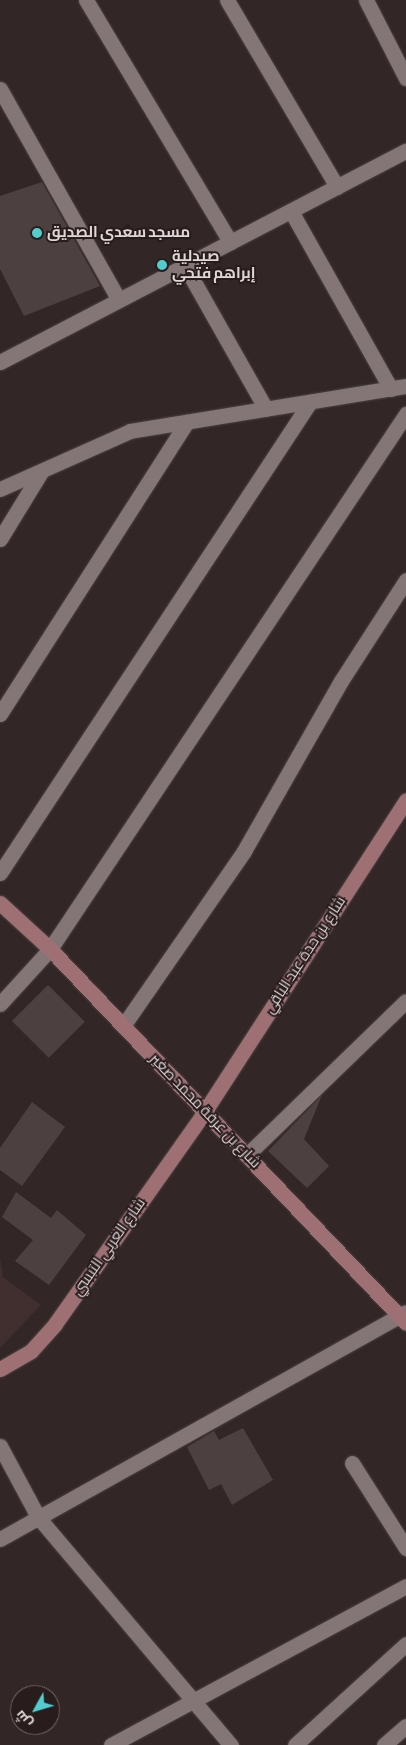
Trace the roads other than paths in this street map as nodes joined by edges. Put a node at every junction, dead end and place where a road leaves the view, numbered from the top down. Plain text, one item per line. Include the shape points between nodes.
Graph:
1 (86, 0) edge
2 (227, 0) edge
3 (366, 0) edge
4 (406, 78) edge
5 (0, 89) edge
6 (406, 151) edge
7 (337, 187) junction
8 (291, 211) junction
9 (230, 242) junction
10 (185, 266) junction
11 (119, 300) junction
12 (0, 362) edge
13 (406, 386) edge
14 (391, 389) junction
15 (310, 402) junction
16 (266, 409) junction
17 (406, 414) edge
18 (186, 422) junction
19 (41, 472) junction
20 (0, 489) edge
21 (0, 539) edge
22 (406, 580) edge
23 (0, 714) edge
24 (406, 800) edge
25 (0, 873) edge
26 (0, 903) edge
27 (50, 949) junction
28 (406, 1000) edge
29 (0, 1004) edge
30 (123, 1026) junction
31 (205, 1111) junction
32 (247, 1156) junction
33 (404, 1317) edge
34 (0, 1369) edge
35 (0, 1446) edge
36 (352, 1463) dead end
37 (38, 1518) junction
38 (0, 1539) edge
39 (406, 1548) edge
40 (406, 1586) edge
41 (406, 1644) edge
42 (190, 1700) junction
43 (406, 1726) edge
44 (111, 1745) edge
45 (231, 1745) edge
46 (296, 1745) edge
47 (384, 1745) edge

1 - 9 street
2 - 7 street
3 - 4 street
5 - 11 street
6 - 7 street
7 - 8 street
8 - 9 street
8 - 14 street
9 - 10 street
10 - 11 street
10 - 16 street
11 - 12 street
13 - 14 street
14 - 15 street
15 - 16 street
15 - 25 street
16 - 18 street
17 - 27 street
18 - 19 street via 130,431
18 - 23 street
19 - 20 street
19 - 21 street
22 - 30 street via 341,681 244,851
24 - 31 street, شارع بن حدة عبد الباقي
26 - 27 street, شارع بن عرفة محمد صغير
27 - 29 street
27 - 30 street, شارع بن عرفة محمد صغير
28 - 32 street
30 - 31 street, شارع بن عرفة محمد صغير
31 - 32 street, شارع بن عرفة محمد صغير
31 - 34 street, شارع العربي التبسي via 55,1324 31,1351
32 - 33 street, شارع بن عرفة محمد صغير
33 - 37 street
35 - 37 street
36 - 39 street
37 - 38 street
37 - 42 street
40 - 42 street
41 - 46 street
42 - 44 street
42 - 45 street
43 - 47 street

